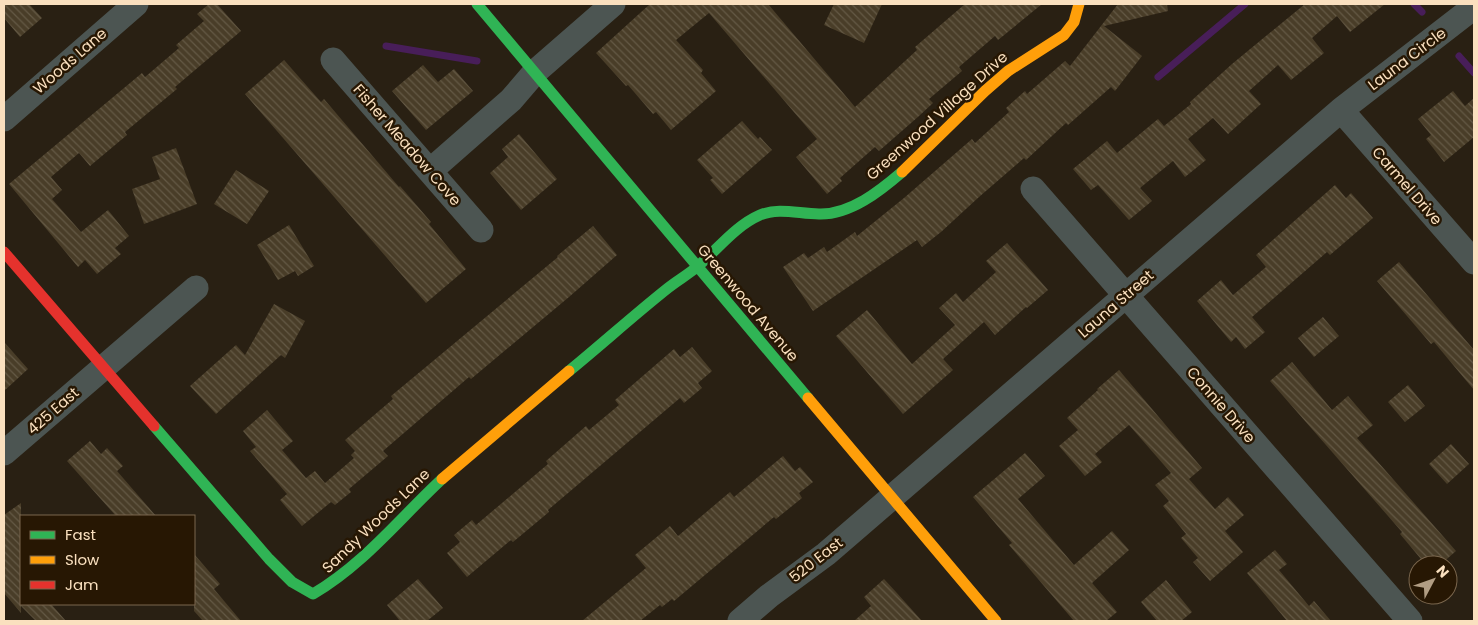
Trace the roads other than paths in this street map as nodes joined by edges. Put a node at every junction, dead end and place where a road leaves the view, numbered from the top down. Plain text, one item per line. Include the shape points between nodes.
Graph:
1 (136, 4) edge
2 (477, 4) edge
3 (614, 4) edge
4 (1078, 7) edge
5 (1474, 8) edge
6 (333, 60) dead end
7 (535, 72) junction
8 (1340, 110) junction
9 (4, 119) edge
10 (430, 171) junction
11 (1033, 189) dead end
12 (481, 230) dead end
13 (4, 252) edge
14 (1474, 262) edge
15 (698, 266) junction
16 (196, 288) dead end
17 (1126, 296) junction
18 (103, 369) junction
19 (4, 454) edge
20 (892, 498) junction
21 (740, 621) edge
22 (996, 621) edge
23 (1410, 621) edge

1 - 9 street, Woods Lane
2 - 7 street, Greenwood Avenue
3 - 7 street
4 - 15 street, Greenwood Village Drive via 1074,24 1066,34 1004,74 922,154 872,194 847,210 829,215 771,212 760,215 748,221
5 - 8 street, Launa Circle
6 - 10 street, Fisher Meadow Cove
7 - 10 street via 511,100
7 - 15 street, Greenwood Avenue
8 - 14 street, Carmel Drive
8 - 17 street, Launa Street
10 - 12 street, Fisher Meadow Cove
11 - 17 street, Connie Drive
13 - 18 street, Sandy Woods Lane
15 - 18 street, Sandy Woods Lane via 443,478 348,572 313,594 292,582 269,559
15 - 20 street, Greenwood Avenue
16 - 18 street, 425 East
17 - 20 street, Launa Street
17 - 23 street, Connie Drive
18 - 19 street, 425 East
20 - 21 street, 520 East
20 - 22 street, Greenwood Avenue

